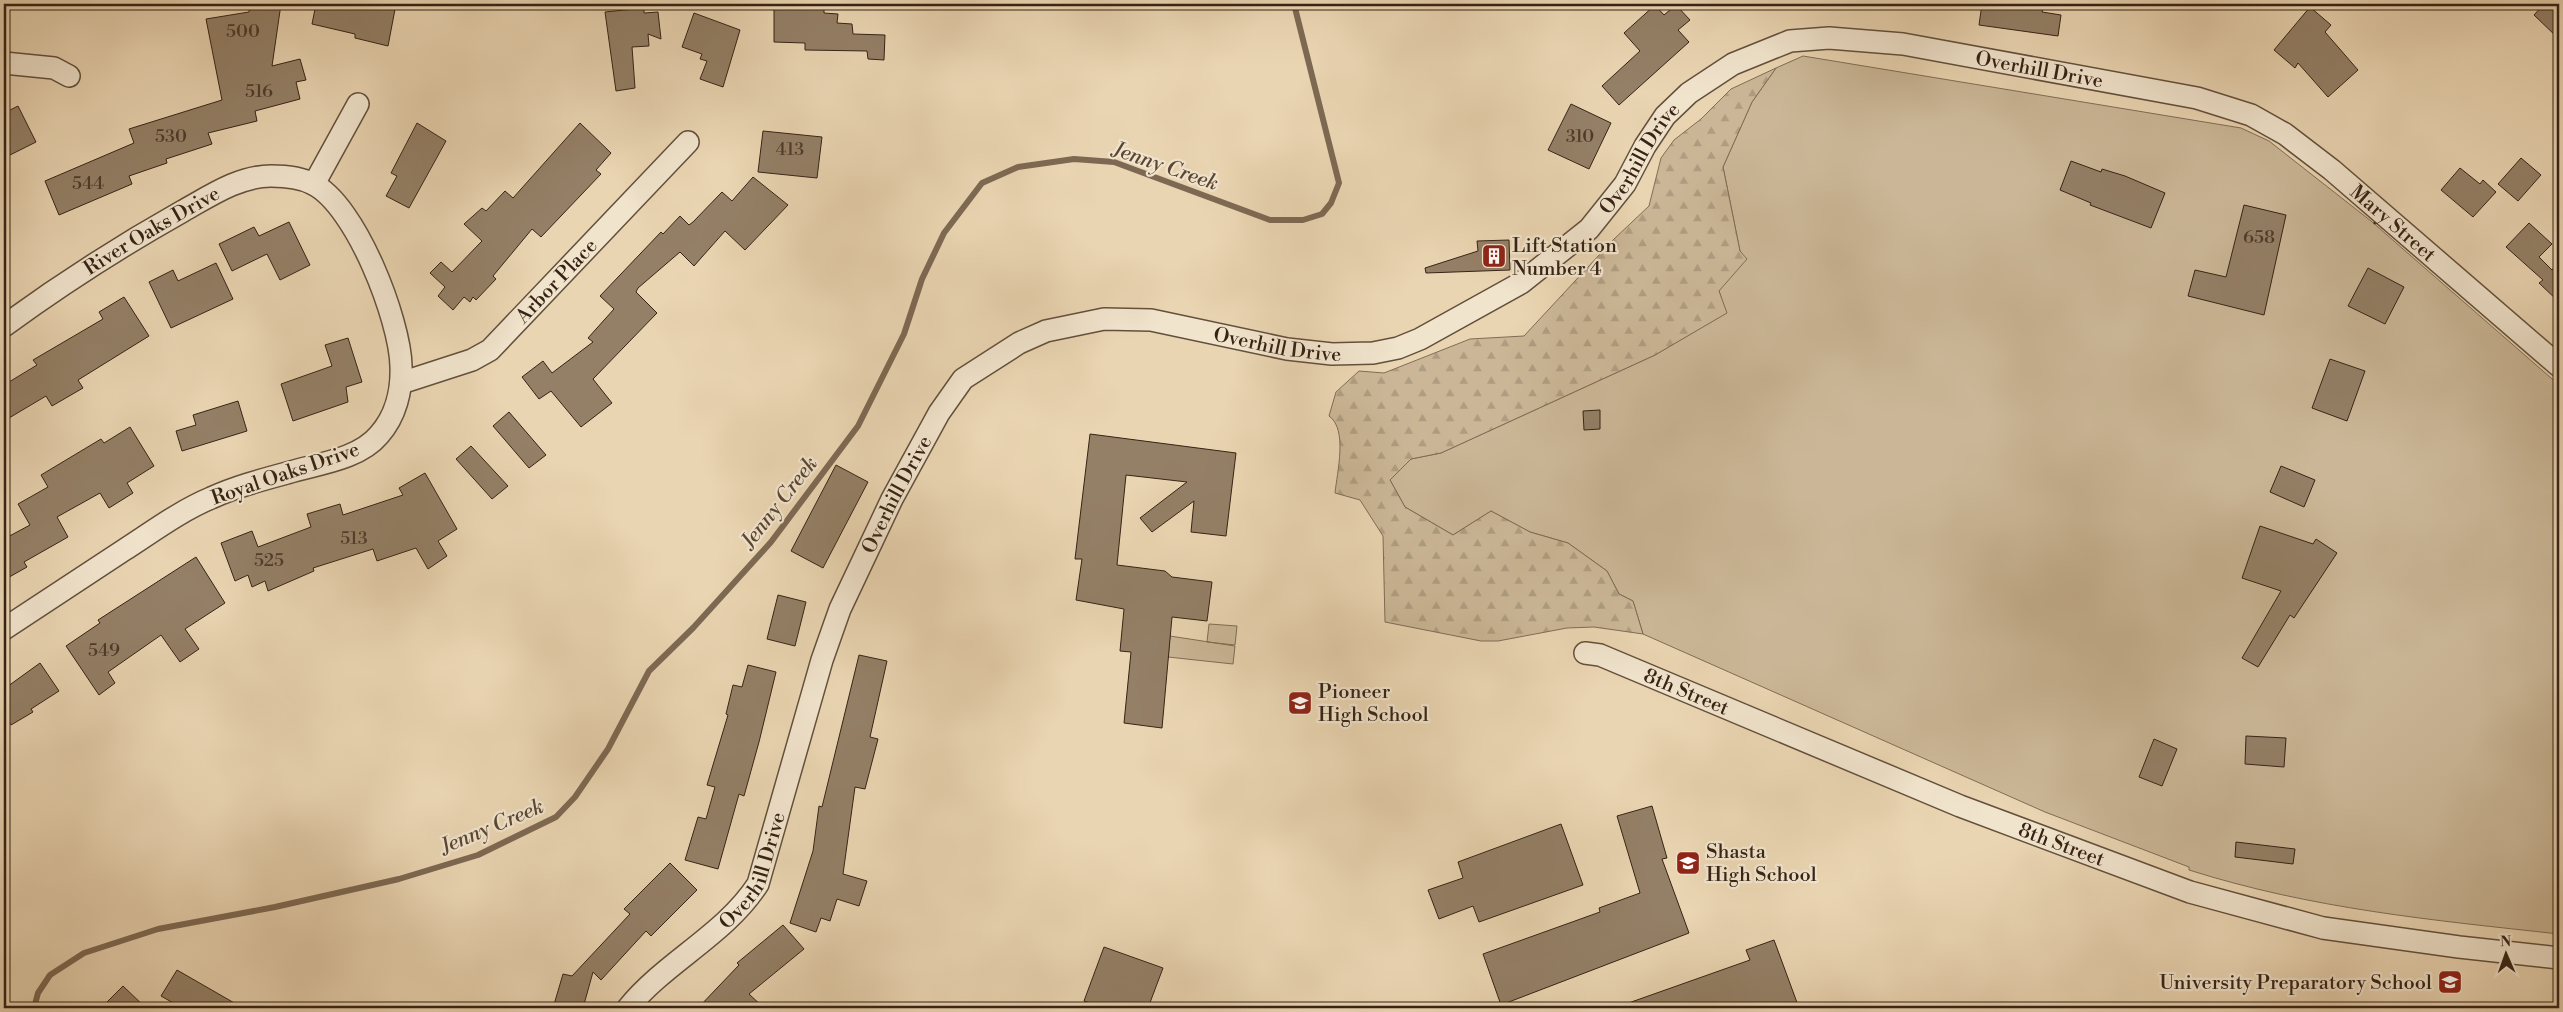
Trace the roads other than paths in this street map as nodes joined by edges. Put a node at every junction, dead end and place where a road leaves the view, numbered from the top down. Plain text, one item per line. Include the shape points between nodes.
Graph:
1 (4, 63) edge
2 (69, 76) dead end
3 (2212, 102) joint
4 (358, 104) dead end
5 (688, 142) dead end
6 (314, 184) junction
7 (4, 326) edge
8 (2559, 366) edge
9 (401, 383) junction
10 (4, 629) edge
11 (1585, 653) dead end
12 (2559, 958) edge
13 (628, 1008) edge

1 - 2 street via 54,68
3 - 8 street, Mary Street via 2251,115 2296,142
3 - 13 street, Overhill Drive via 1903,44 1829,38 1790,41 1733,64 1703,82 1665,116 1625,184 1585,233 1521,283 1413,342 1373,353 1332,354 1287,349 1193,327 1127,319 1083,322 1046,331 1019,343 963,379 949,397 873,536 840,609 822,660 758,884 731,916
4 - 6 street
5 - 9 street, Arbor Place via 490,350 472,360
6 - 7 street, River Oaks Drive via 270,176 228,187 105,255
6 - 9 street, Royal Oaks Drive via 340,206 356,229 395,328
9 - 10 street, Royal Oaks Drive via 396,407 389,420 379,436 365,447 328,462 211,498 156,529
11 - 12 street, 8th Street via 1600,655 1960,806 2190,892 2323,928

